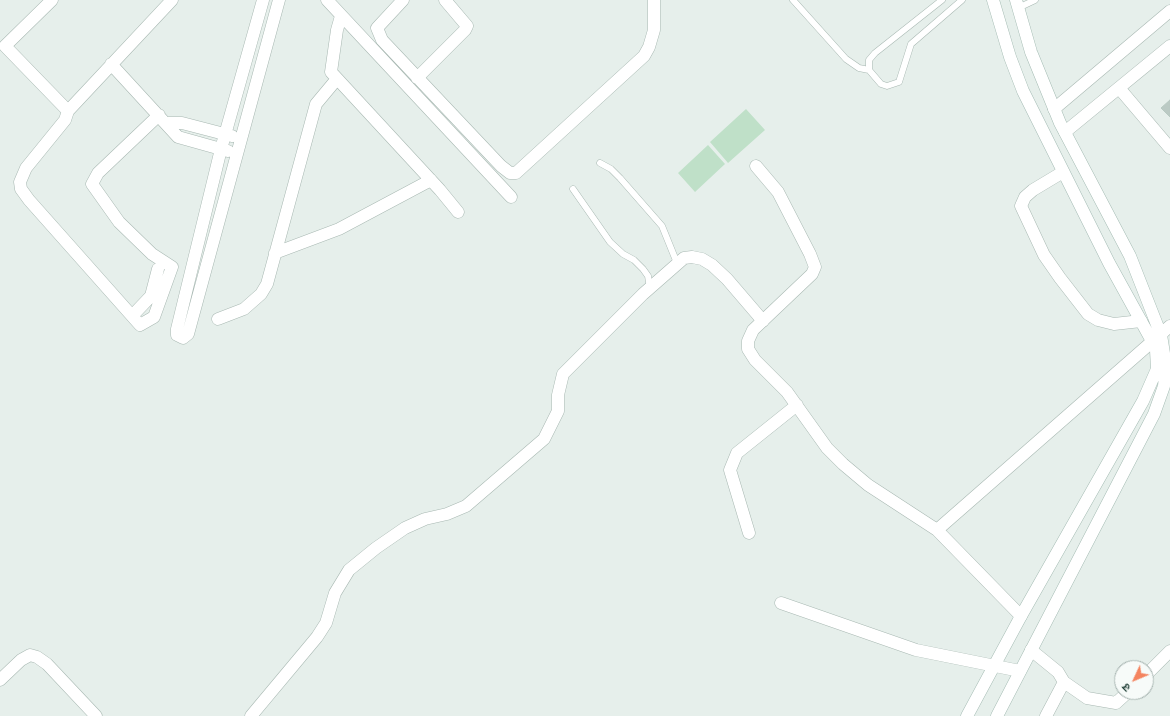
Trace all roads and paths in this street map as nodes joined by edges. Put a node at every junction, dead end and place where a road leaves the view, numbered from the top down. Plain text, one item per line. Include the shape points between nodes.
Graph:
1 (52, 0) edge
2 (172, 0) edge
3 (263, 0) edge
4 (279, 0) edge
5 (327, 0) edge
6 (403, 0) edge
7 (445, 0) edge
8 (654, 0) edge
9 (793, 0) edge
10 (942, 0) edge
11 (962, 0) edge
12 (993, 0) edge
13 (1035, 0) edge
14 (1017, 4) edge
15 (1170, 11) edge
16 (341, 16) junction
17 (1170, 46) edge
18 (111, 64) junction
19 (869, 70) junction
20 (417, 78) junction
21 (336, 80) junction
22 (1119, 88) junction
23 (1054, 109) junction
24 (68, 111) junction
25 (163, 119) junction
26 (1065, 132) junction
27 (225, 135) junction
28 (241, 138) junction
29 (1170, 148) edge
30 (221, 149) junction
31 (237, 153) junction
32 (600, 164) dead end
33 (756, 166) dead end
34 (1063, 172) junction
35 (431, 180) junction
36 (572, 189) dead end
37 (511, 197) dead end
38 (458, 212) dead end
39 (275, 253) junction
40 (677, 263) junction
41 (158, 269) dead end
42 (650, 288) junction
43 (132, 316) junction
44 (218, 319) dead end
45 (763, 321) junction
46 (1141, 321) junction
47 (1170, 326) edge
48 (1156, 338) junction
49 (796, 405) junction
50 (937, 530) junction
51 (749, 532) dead end
52 (782, 603) dead end
53 (1021, 616) junction
54 (1031, 650) junction
55 (1170, 651) edge
56 (993, 666) junction
57 (1154, 667) edge
58 (1020, 671) junction
59 (0, 680) edge
60 (1064, 682) junction
61 (1119, 700) edge
62 (96, 716) edge
63 (251, 716) edge
64 (967, 716) edge
65 (997, 716) edge
66 (1046, 716) edge

1 - 24 street via 5,46
2 - 18 street
3 - 27 street
4 - 28 street
5 - 16 street
6 - 20 street via 378,28 378,33
7 - 20 street via 466,23 465,30
8 - 20 street via 654,30 644,56 516,173 501,166
9 - 19 lane via 846,59 859,68
10 - 19 lane via 875,53 870,60
11 - 19 lane via 911,44 899,82 887,86 881,84
12 - 34 street via 1023,91
13 - 14 lane
14 - 23 street via 1031,52
15 - 23 street
16 - 21 street via 331,72
16 - 37 street
17 - 22 street
18 - 24 street
18 - 25 street
21 - 35 street
21 - 39 street via 316,104
22 - 26 street
22 - 29 street
23 - 26 street
24 - 43 street via 65,120 22,174 21,188
25 - 27 street
25 - 30 street via 178,136
25 - 43 street via 98,173 92,184 119,222 152,254 172,267 154,317 140,325
26 - 48 street via 1130,256
27 - 28 street
27 - 30 street
28 - 31 street
30 - 31 street
30 - 31 street via 177,329 179,336 185,337 188,334
32 - 40 lane via 611,169 662,226
33 - 45 street via 778,192 815,267 812,274
34 - 46 street
34 - 46 street via 1033,190 1025,197 1021,206 1044,255 1088,314 1098,320 1114,324
35 - 38 street
35 - 39 street via 339,228
36 - 42 lane via 610,242 643,268 648,276
39 - 44 street via 267,284 261,294 244,309
40 - 42 street
40 - 45 street via 684,258 692,257 712,265
41 - 43 street via 151,296
42 - 63 street via 563,374 558,395 558,411 544,439 466,506 405,528 349,570 335,593 326,623 317,637
45 - 49 street via 753,330 748,341 748,349
46 - 48 street
47 - 48 street
48 - 50 street
48 - 53 street via 1157,369 1143,401
48 - 54 street via 1166,366 1164,386 1154,414
49 - 50 street via 827,448 843,464 868,485
49 - 51 street via 737,453 730,470
50 - 53 street
52 - 56 street via 916,650
53 - 56 street
54 - 58 street
54 - 60 street via 1058,672
55 - 57 street
56 - 58 street
56 - 64 street
58 - 65 street
59 - 62 street via 21,660 30,655 37,657 47,664
60 - 61 street via 1087,698 1116,703
60 - 66 street

